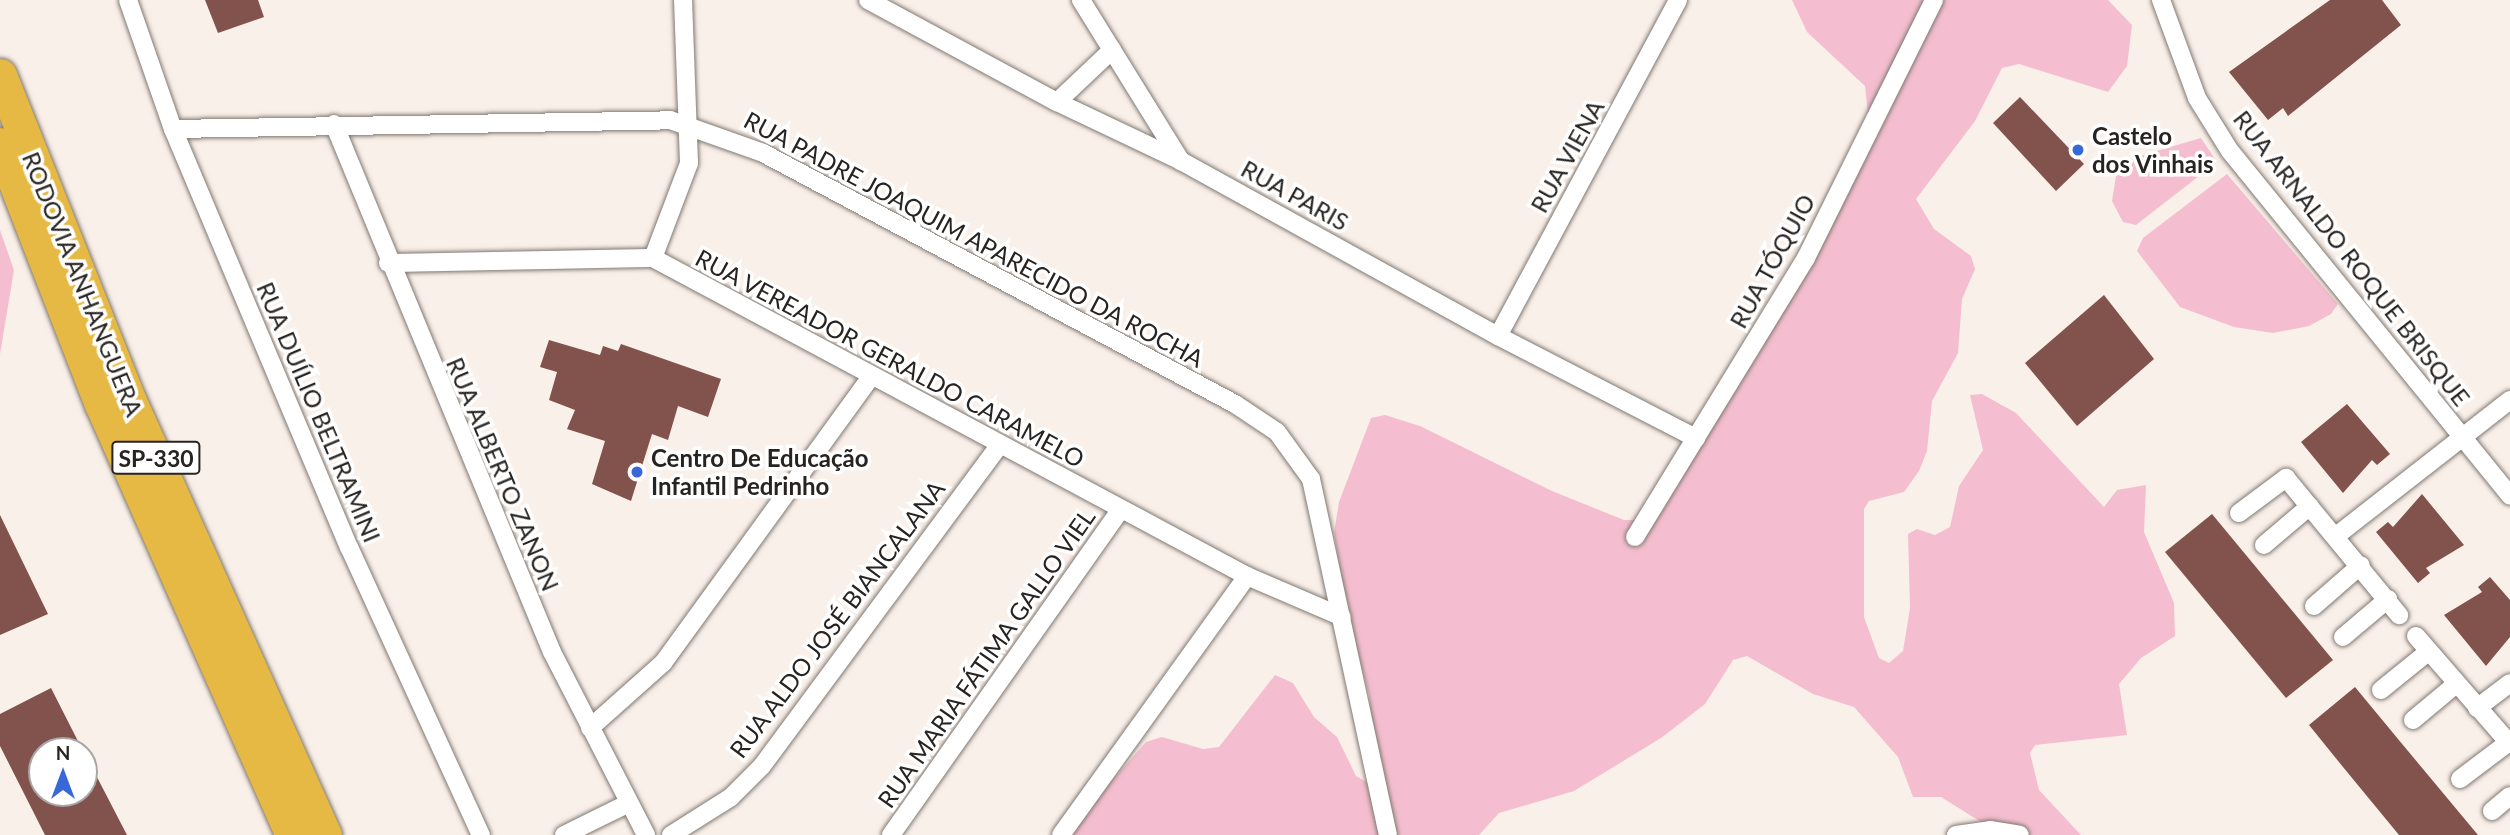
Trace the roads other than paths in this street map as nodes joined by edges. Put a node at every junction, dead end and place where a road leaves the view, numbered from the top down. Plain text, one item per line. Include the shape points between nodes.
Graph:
1 (128, 0) edge
2 (682, 0) edge
3 (867, 0) edge
4 (1082, 0) edge
5 (1678, 0) edge
6 (1934, 0) edge
7 (2161, 0) edge
8 (1112, 50) junction
9 (0, 75) edge
10 (1057, 102) junction
11 (334, 124) junction
12 (691, 126) junction
13 (173, 129) junction
14 (0, 144) edge
15 (1181, 160) junction
16 (653, 258) junction
17 (388, 263) junction
18 (1498, 336) junction
19 (870, 378) junction
20 (2510, 400) edge
21 (1696, 438) junction
22 (2465, 439) junction
23 (999, 446) junction
24 (2510, 495) edge
25 (2310, 506) junction
26 (1121, 509) junction
27 (2239, 513) dead end
28 (2336, 536) junction
29 (1635, 537) dead end
30 (2264, 545) dead end
31 (2361, 565) junction
32 (1247, 576) junction
33 (2388, 598) junction
34 (2315, 606) dead end
35 (2399, 615) dead end
36 (1342, 617) junction
37 (2416, 636) dead end
38 (2343, 637) dead end
39 (2428, 652) junction
40 (2510, 683) edge
41 (2456, 684) junction
42 (2381, 690) dead end
43 (2477, 708) junction
44 (2413, 720) dead end
45 (590, 728) junction
46 (2509, 743) edge
47 (2460, 779) dead end
48 (2510, 796) edge
49 (627, 804) junction
50 (2492, 811) dead end
51 (292, 835) edge
52 (325, 835) edge
53 (481, 835) edge
54 (564, 835) edge
55 (646, 835) edge
56 (671, 835) edge
57 (891, 835) edge
58 (1061, 835) edge
59 (1388, 835) edge
60 (1956, 835) edge
61 (2020, 835) edge

1 - 13 street, RUA DUÍLIO BELTRAMINI
2 - 12 street
3 - 10 street, RUA PARIS
4 - 8 street
5 - 18 street, RUA VIENA
6 - 21 street, RUA TÓQUIO via 1805,258
7 - 22 street, RUA ARNALDO ROQUE BRISQUE via 2197,98 2230,151
8 - 10 street
8 - 15 street
9 - 52 highway, RODOVIA ANHANGUERA / SP-330 via 130,401
10 - 15 street, RUA PARIS
11 - 12 street, RUA PADRE JOAQUIM APARECIDO DA ROCHA via 637,117
11 - 13 street, RUA PADRE JOAQUIM APARECIDO DA ROCHA
11 - 17 street, RUA ALBERTO ZANON
12 - 16 street via 688,163
12 - 36 street, RUA PADRE JOAQUIM APARECIDO DA ROCHA via 763,153 1235,404 1277,432 1311,479
13 - 53 street, RUA DUÍLIO BELTRAMINI via 349,547
14 - 51 highway, RODOVIA ANHANGUERA / SP-330 via 101,404
15 - 18 street, RUA PARIS
16 - 17 street
16 - 19 street, RUA VEREADOR GERALDO CARAMELO
17 - 45 street, RUA ALBERTO ZANON via 552,652
18 - 21 street, RUA PARIS
19 - 23 street, RUA VEREADOR GERALDO CARAMELO
19 - 45 street via 663,663
20 - 22 street
21 - 29 street, RUA TÓQUIO
22 - 24 street, RUA ARNALDO ROQUE BRISQUE
22 - 28 street
23 - 26 street, RUA VEREADOR GERALDO CARAMELO
23 - 56 street, RUA ALDO JOSÉ BIANCALANA via 762,766 731,797
25 - 27 street via 2286,478
25 - 28 street
25 - 30 street
26 - 32 street, RUA VEREADOR GERALDO CARAMELO
26 - 57 street, RUA MARIA FÁTIMA GALLO VIEL
28 - 31 street
31 - 33 street
31 - 34 street
32 - 36 street, RUA VEREADOR GERALDO CARAMELO
32 - 58 street
33 - 35 street
33 - 38 street
36 - 59 street, RUA PADRE JOAQUIM APARECIDO DA ROCHA
37 - 39 street
39 - 41 street
39 - 42 street
40 - 43 street
41 - 43 street
41 - 44 street
43 - 46 street
45 - 49 street, RUA ALBERTO ZANON
46 - 47 street
48 - 50 street
49 - 54 street
49 - 55 street, RUA ALBERTO ZANON
60 - 61 street via 1990,830

